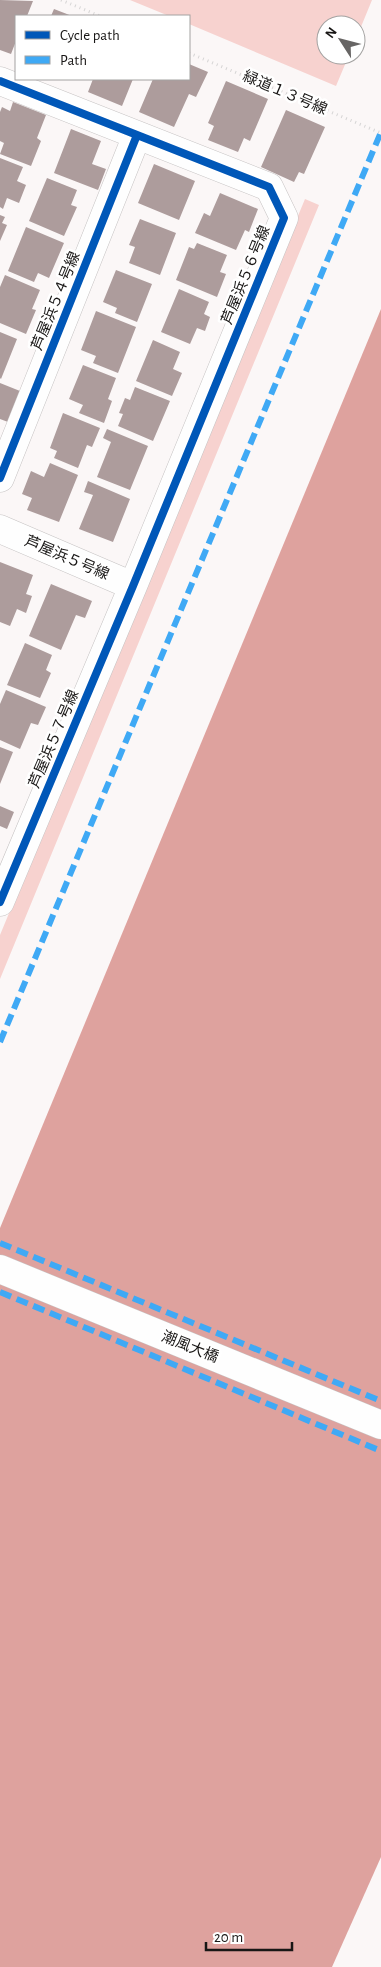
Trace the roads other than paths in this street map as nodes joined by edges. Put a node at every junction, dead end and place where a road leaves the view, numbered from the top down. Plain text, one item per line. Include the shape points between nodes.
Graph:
1 (0, 82) edge
2 (138, 135) junction
3 (0, 478) edge
4 (0, 529) edge
5 (133, 586) junction
6 (0, 902) edge
7 (0, 1269) edge
8 (381, 1425) edge

1 - 2 street, 芦屋浜５６号線
2 - 3 street, 芦屋浜５４号線
2 - 5 street, 芦屋浜５６号線 via 269,187 284,218
4 - 5 street, 芦屋浜５号線
5 - 6 street, 芦屋浜５７号線
7 - 8 street, 潮風大橋

